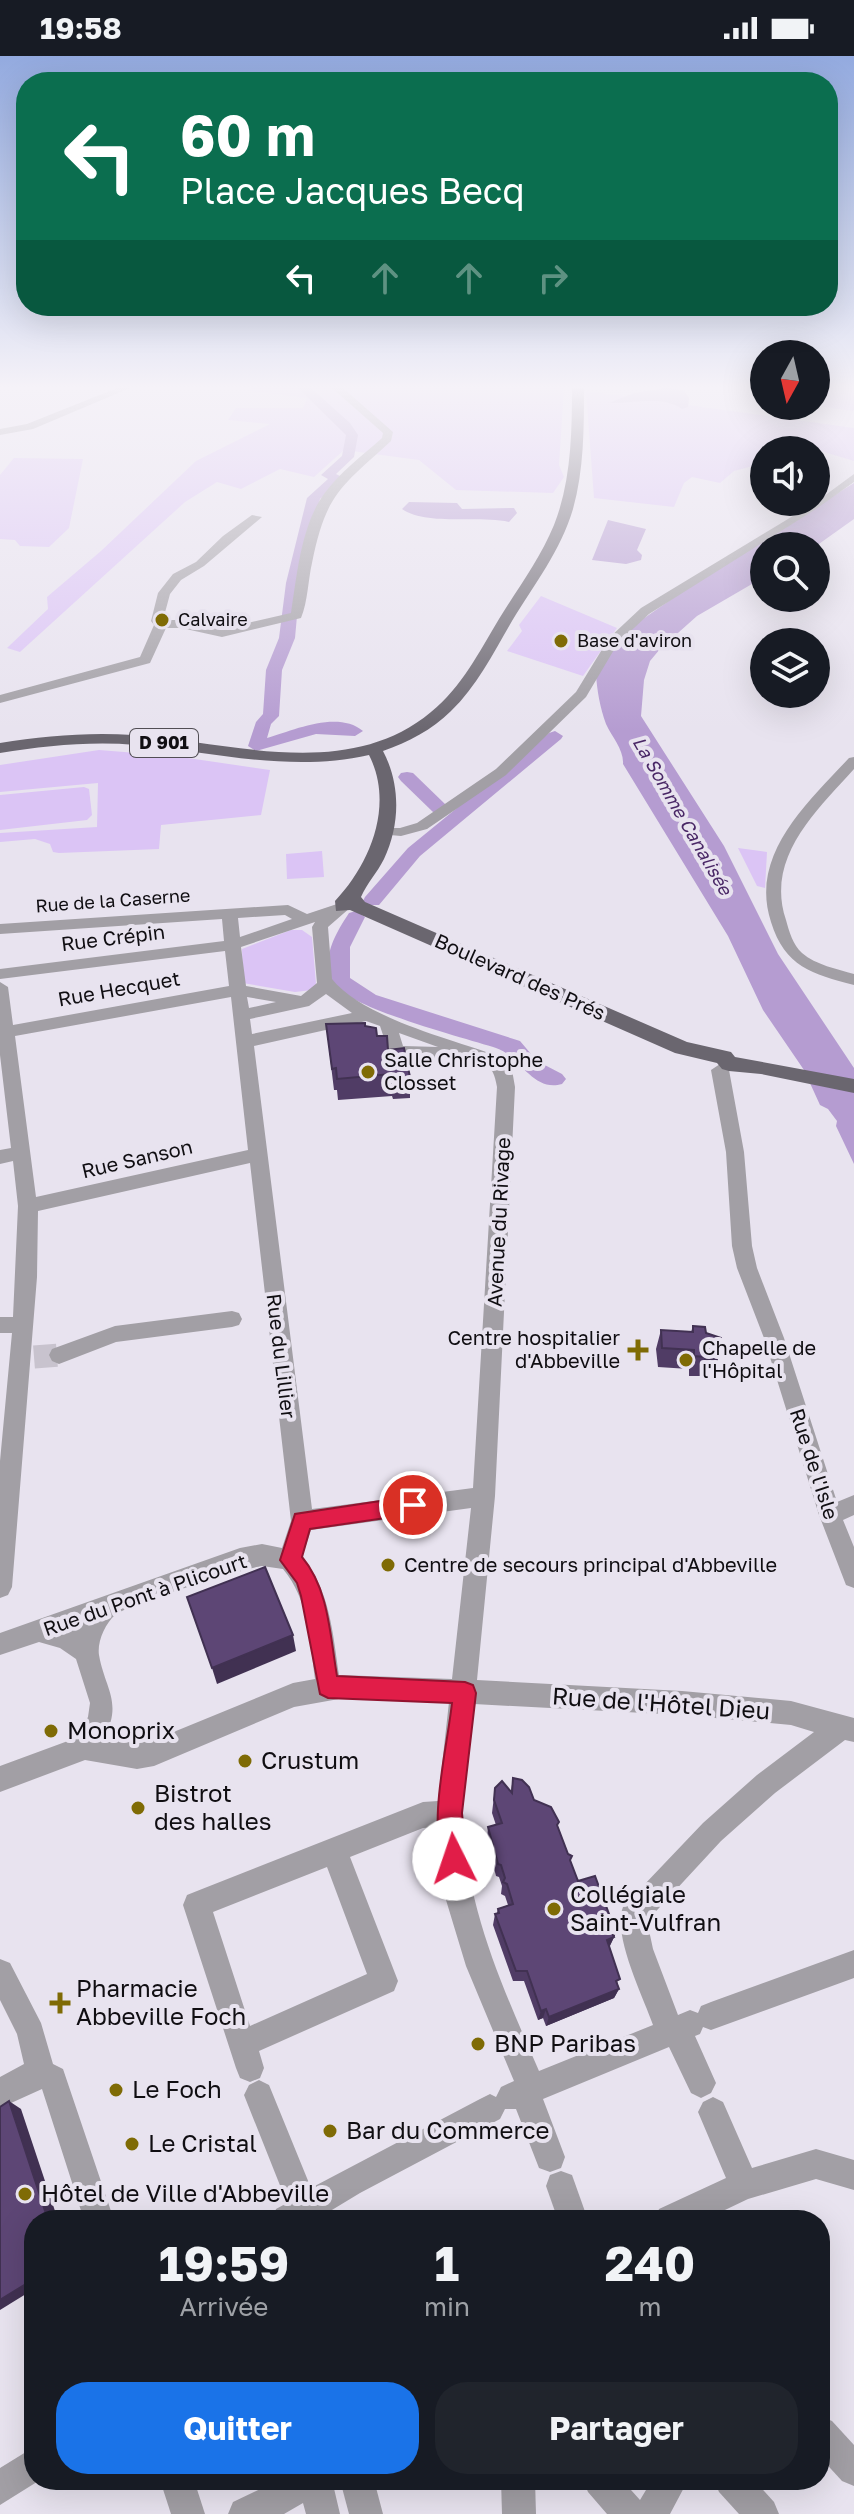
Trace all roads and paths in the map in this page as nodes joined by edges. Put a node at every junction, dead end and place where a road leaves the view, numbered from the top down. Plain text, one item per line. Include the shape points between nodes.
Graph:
1 (325, 503) edge
2 (568, 503) edge
3 (818, 503) edge
4 (256, 517) dead end
5 (161, 624) junction
6 (0, 699) edge
7 (0, 748) edge
8 (368, 751) junction
9 (328, 758) junction
10 (854, 761) edge
11 (371, 770) junction
12 (386, 792) junction
13 (384, 831) junction
14 (348, 905) junction
15 (229, 913) junction
16 (298, 922) junction
17 (0, 929) edge
18 (319, 932) junction
19 (231, 945) junction
20 (0, 974) edge
21 (854, 980) edge
22 (326, 983) junction
23 (0, 987) edge
24 (238, 990) junction
25 (344, 1000) junction
26 (303, 1002) junction
27 (367, 1015) junction
28 (240, 1016) junction
29 (4, 1032) edge
30 (243, 1042) junction
31 (718, 1064) junction
32 (854, 1086) edge
33 (23, 1152) junction
34 (256, 1155) junction
35 (0, 1157) edge
36 (28, 1206) junction
37 (232, 1319) dead end
38 (0, 1325) edge
39 (23, 1325) junction
40 (59, 1355) tunnel mouth
41 (484, 1496) junction
42 (854, 1505) edge
43 (830, 1515) junction
44 (302, 1521) junction
45 (290, 1560) junction
46 (854, 1577) edge
47 (0, 1587) edge
48 (106, 1608) junction
49 (41, 1631) junction
50 (0, 1644) edge
51 (86, 1652) junction
52 (328, 1687) junction
53 (465, 1693) junction
54 (848, 1728) edge
55 (85, 1747) junction
56 (0, 1779) edge
57 (450, 1813) junction
58 (334, 1850) junction
59 (854, 1964) edge
60 (0, 1973) edge
61 (687, 2025) junction
62 (251, 2069) junction
63 (39, 2072) junction
64 (701, 2083) dead end
65 (0, 2093) edge
66 (514, 2097) junction
67 (713, 2112) dead end
68 (550, 2157) dead end
69 (854, 2175) edge
70 (744, 2185) junction
71 (561, 2186) dead end
72 (96, 2210) edge
73 (298, 2210) edge
74 (311, 2210) edge
75 (569, 2210) edge
76 (691, 2210) edge
77 (830, 2444) edge
78 (854, 2469) edge
79 (24, 2471) edge
80 (0, 2488) edge
81 (180, 2490) edge
82 (293, 2490) edge
83 (317, 2490) edge
84 (360, 2490) edge
85 (518, 2490) edge
86 (609, 2490) edge
87 (665, 2490) edge
88 (740, 2490) edge
89 (188, 2514) edge
90 (245, 2514) edge
91 (323, 2514) edge
92 (366, 2514) edge
93 (519, 2514) edge
94 (629, 2514) edge
95 (651, 2514) edge
96 (762, 2514) edge

1 - 5 street via 297,615 222,633
2 - 8 main road, D 901 via 550,546 453,701 420,728
3 - 13 street via 645,611 613,641 578,698 481,786 422,826
4 - 5 street via 177,577 164,593 157,621
5 - 6 street via 145,660
7 - 9 main road, D 901 via 109,739
8 - 9 main road, D 901
8 - 11 main road
8 - 12 main road via 384,770
9 - 11 main road
10 - 21 street via 778,856 770,897 789,950 807,963
11 - 12 main road
12 - 13 main road
13 - 14 main road via 375,860
14 - 16 street, Rue Crépin
14 - 18 street via 326,918
14 - 31 main road, Boulevard des Prés
15 - 16 street, Rue de la Caserne via 288,910
15 - 17 street, Rue de la Caserne
15 - 19 street, Rue du Lillier
16 - 18 street, Rue de la Caserne
16 - 19 street, Rue Crépin
18 - 22 street
19 - 20 street, Rue Crépin
19 - 24 street, Rue du Lillier
22 - 25 street, Avenue du Rivage
22 - 26 street
23 - 29 street
24 - 26 street
24 - 28 street, Rue du Lillier
24 - 29 street, Rue Hecquet
25 - 26 street
25 - 27 street, Avenue du Rivage
26 - 28 street
27 - 30 street
27 - 41 street, Avenue du Rivage via 463,1047 503,1070 500,1238
28 - 30 street, Rue du Lillier
29 - 33 street
30 - 34 street, Rue du Lillier
31 - 32 main road, Boulevard des Prés
31 - 43 street, Rue de l'Isle via 735,1152 742,1246
33 - 35 street
33 - 36 street
34 - 36 street, Rue Sanson
34 - 44 street, Rue du Lillier
36 - 39 street
37 - 40 street via 115,1334
38 - 39 street
39 - 47 street via 27,1358
41 - 44 street
41 - 53 street, Avenue du Rivage
42 - 43 street
43 - 46 street, Rue de l'Isle
44 - 45 street, Rue du Lillier
45 - 48 street, Rue du Pont à Plicourt via 262,1555 240,1559
45 - 52 street via 312,1596
48 - 49 street, Rue du Pont à Plicourt
48 - 51 street via 89,1634
49 - 50 street, Rue du Pont à Plicourt
49 - 51 street
51 - 55 street via 102,1703 100,1720
52 - 53 street, Rue de l'Hôtel Dieu
52 - 55 street, Rue de l'Hôtel Dieu via 293,1695 154,1753 137,1756
53 - 54 street, Rue de l'Hôtel Dieu via 729,1707 791,1713
53 - 57 street, Avenue du Rivage
54 - 61 street via 766,1784 712,1832 633,1917 639,1949
55 - 56 street
57 - 58 street via 423,1815
57 - 66 street, Avenue du Rivage via 460,1900
58 - 62 street via 384,1981
58 - 62 street via 197,1905
59 - 61 street
60 - 63 street via 34,2042
61 - 64 street
61 - 66 street
62 - 73 street
63 - 65 street
63 - 72 street via 53,2079
66 - 68 street, Avenue du Rivage
66 - 74 street
67 - 70 street
69 - 70 street via 816,2164
70 - 76 street
71 - 75 street
77 - 78 street
79 - 80 street
81 - 89 street
82 - 90 street
83 - 91 street
84 - 92 street
85 - 93 street
86 - 94 street
87 - 95 street
88 - 96 street

